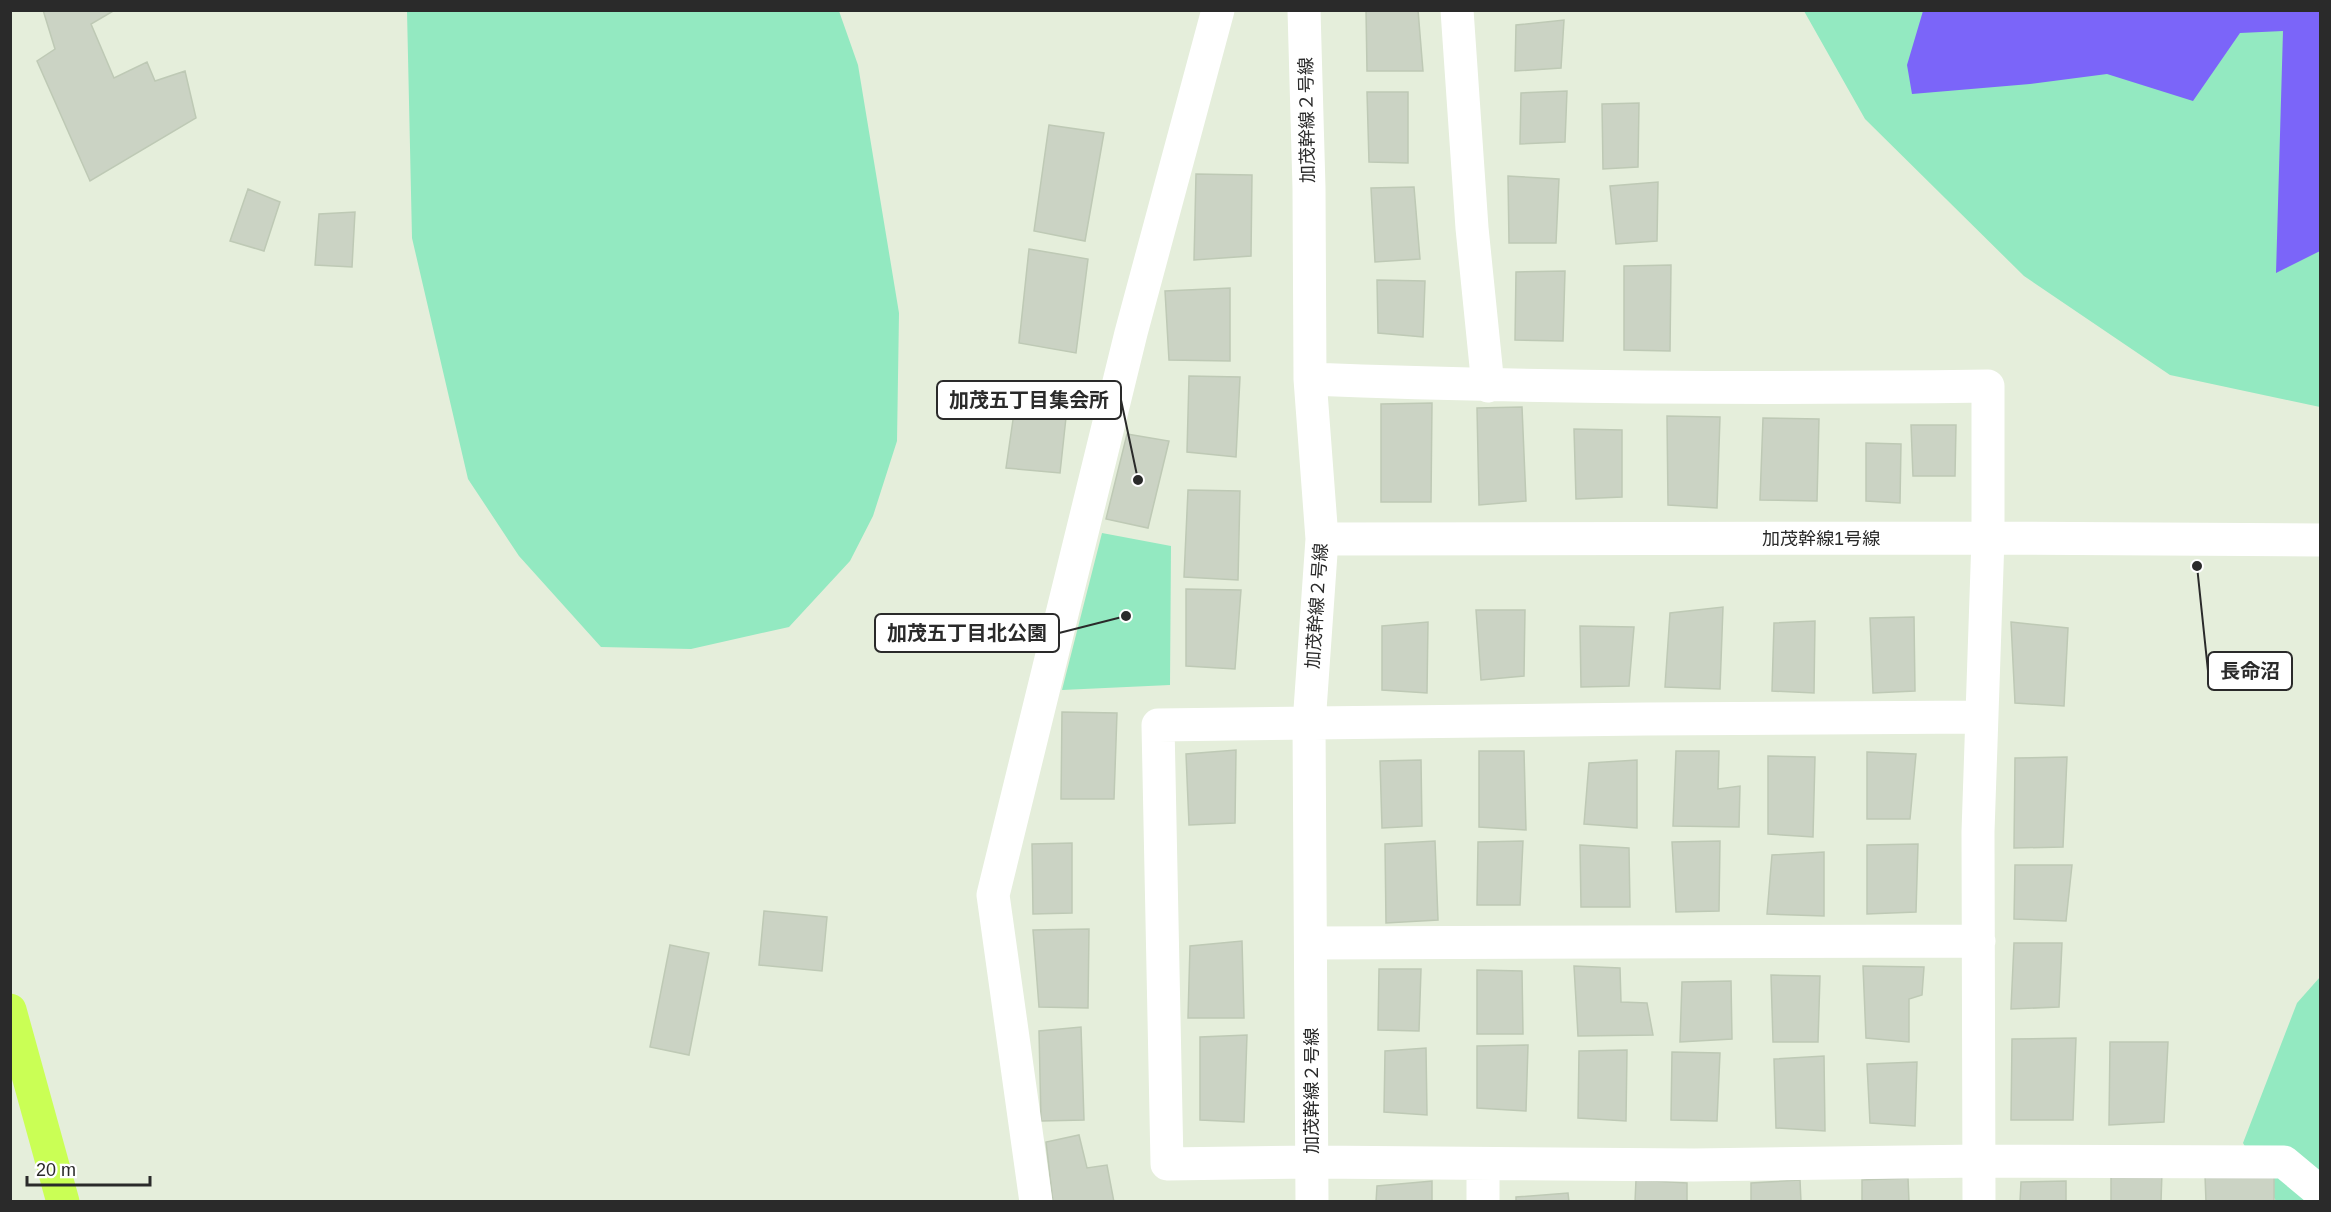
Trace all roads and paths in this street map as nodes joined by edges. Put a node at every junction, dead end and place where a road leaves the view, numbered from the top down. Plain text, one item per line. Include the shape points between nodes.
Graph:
1 (1218, 10) edge
2 (1304, 10) edge
3 (1457, 10) edge
4 (1310, 379) junction
5 (1488, 386) junction
6 (1988, 538) junction
7 (1322, 539) junction
8 (2320, 540) edge
9 (1980, 717) junction
10 (1309, 724) junction
11 (1978, 941) junction
12 (1312, 943) junction
13 (10, 1010) edge
14 (1980, 1161) junction
15 (1313, 1162) junction
16 (1483, 1164) junction
17 (2320, 1192) edge
18 (63, 1202) edge
19 (1036, 1202) edge
20 (1312, 1202) edge
21 (1483, 1202) edge
22 (1979, 1202) edge

1 - 19 street via 1131,333 993,895
2 - 4 street, 加茂幹線２号線
3 - 5 street
4 - 5 street
4 - 7 street, 加茂幹線２号線
5 - 6 street via 1988,386
6 - 7 street, 加茂幹線1号線
6 - 8 street, 加茂幹線1号線
6 - 9 street
7 - 10 street, 加茂幹線２号線
9 - 10 street
9 - 11 street
10 - 12 street, 加茂幹線２号線
10 - 15 street via 1158,725 1167,1164
11 - 12 street
11 - 14 street
12 - 15 street, 加茂幹線２号線
13 - 18 highway
14 - 16 street
14 - 17 street via 2284,1162
14 - 22 street
15 - 16 street
15 - 20 street, 加茂幹線２号線
16 - 21 street

